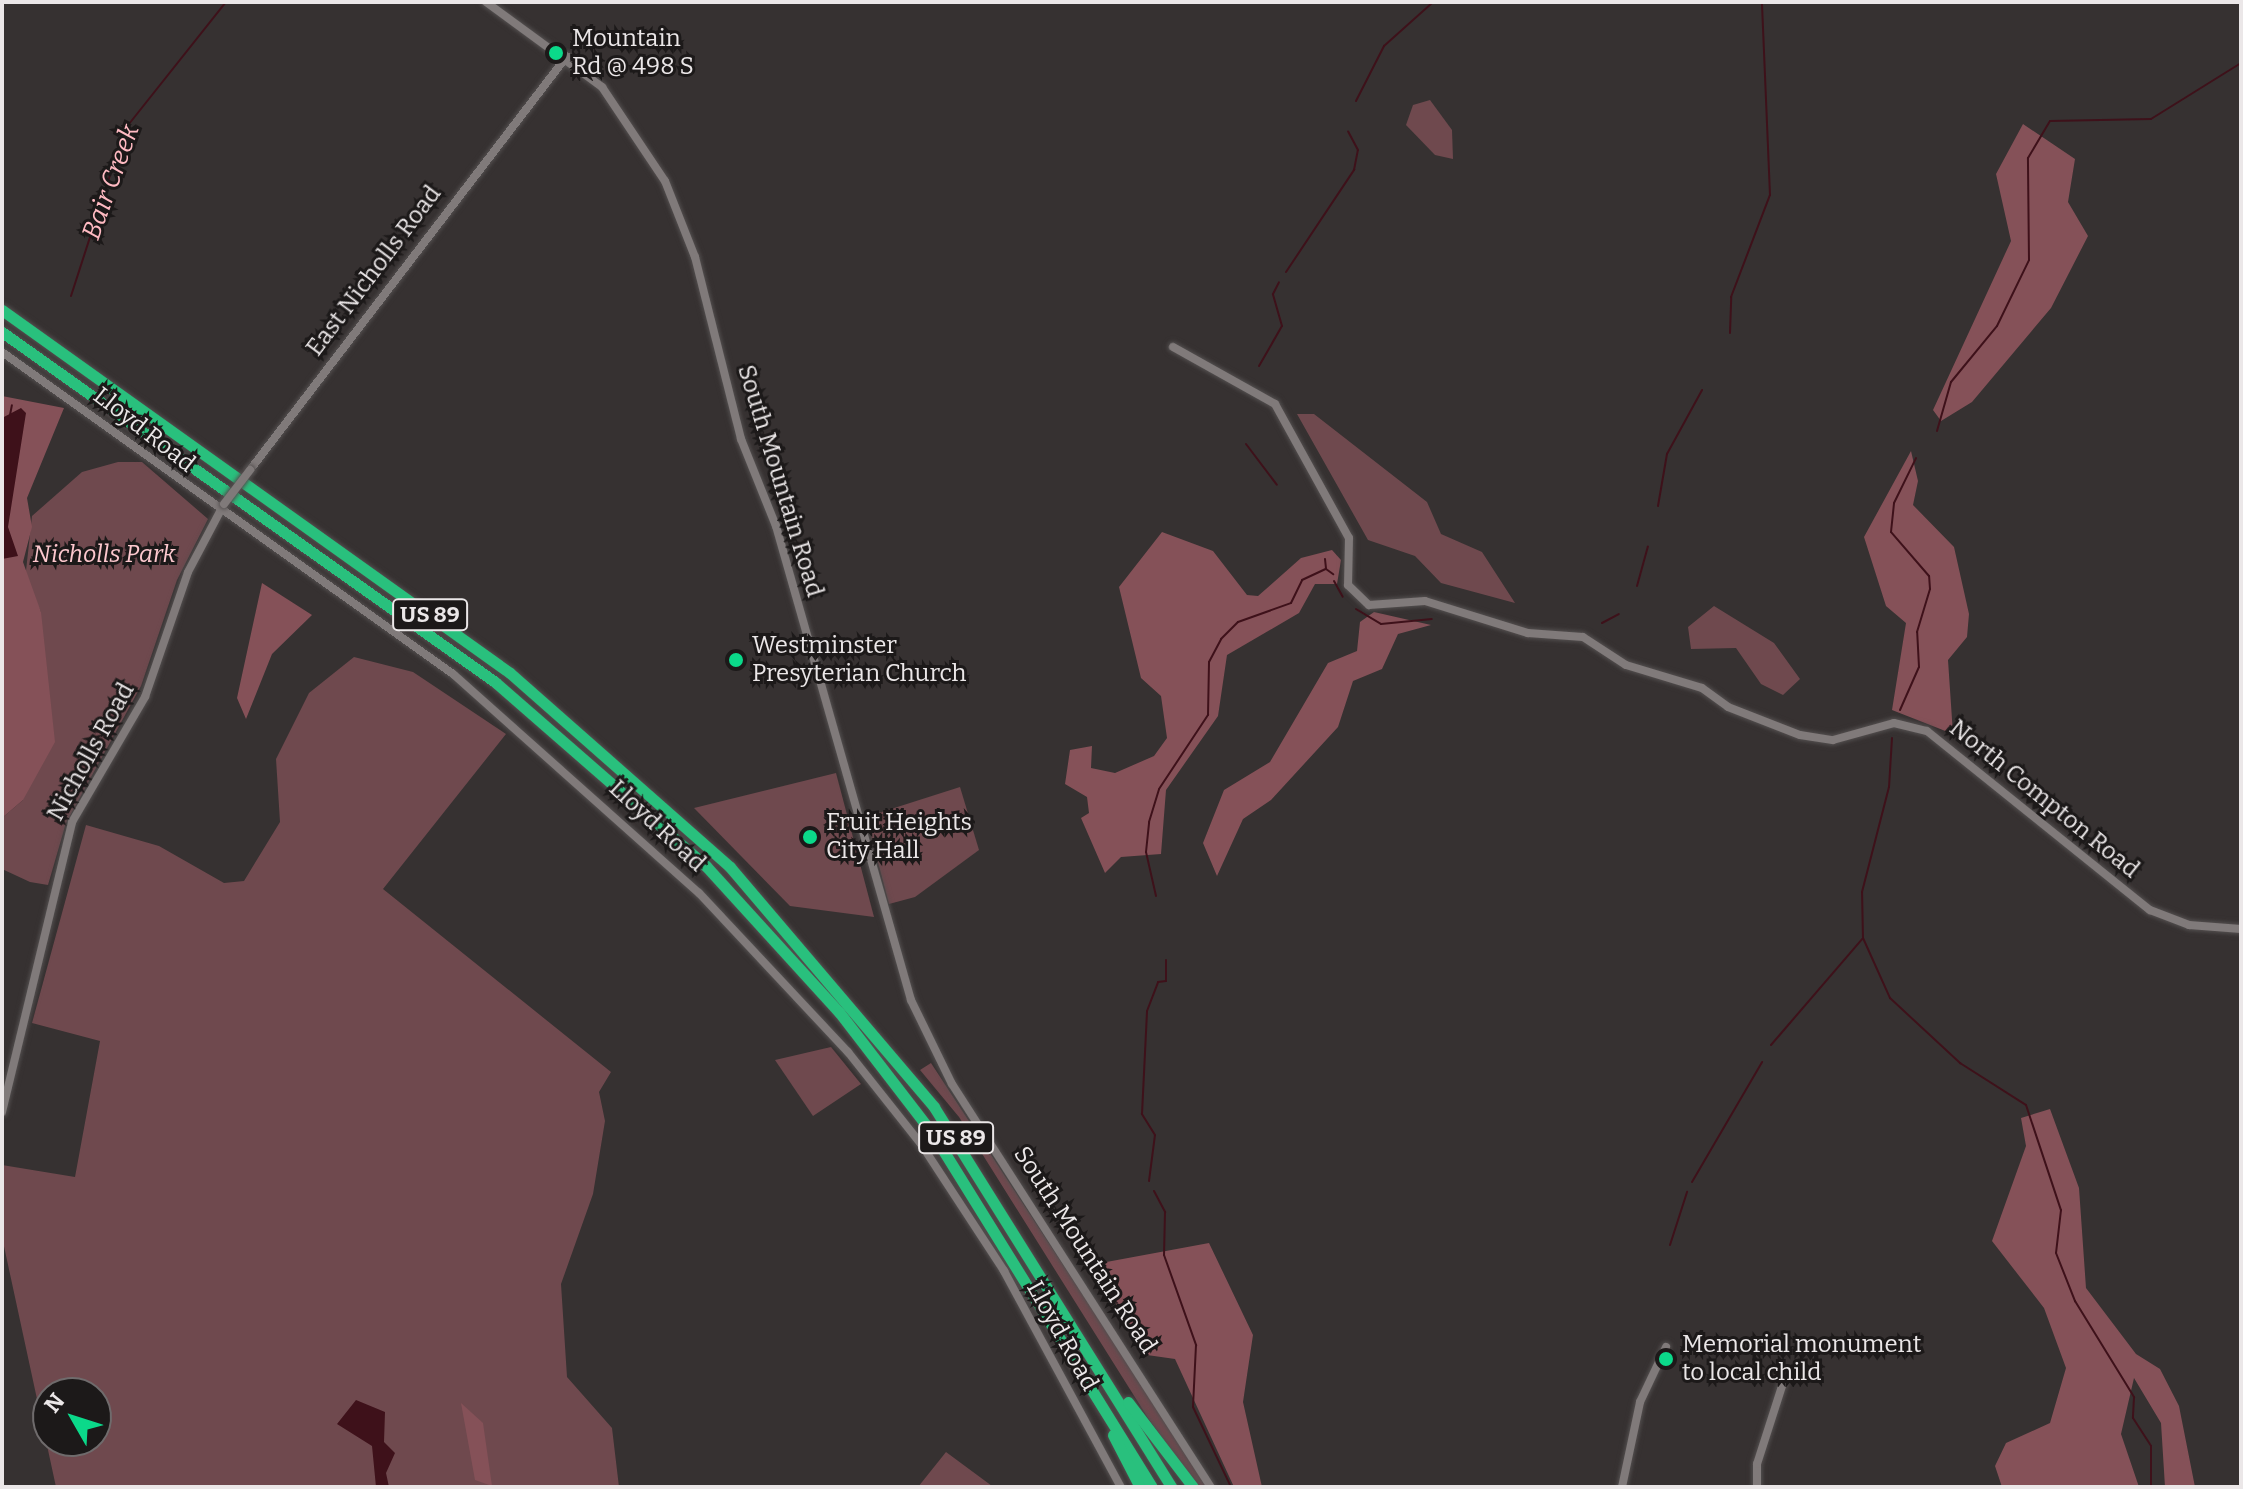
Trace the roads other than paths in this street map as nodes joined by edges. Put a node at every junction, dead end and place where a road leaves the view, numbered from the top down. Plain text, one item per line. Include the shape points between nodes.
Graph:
1 (486, 2) edge
2 (567, 56) junction
3 (2, 310) edge
4 (2, 332) edge
5 (1173, 347) dead end
6 (2, 352) edge
7 (217, 513) junction
8 (2241, 929) edge
9 (2, 1112) edge
10 (1075, 1324) junction
11 (1666, 1347) dead end
12 (1070, 1349) junction
13 (1784, 1380) dead end
14 (1121, 1487) edge
15 (1140, 1487) edge
16 (1152, 1487) edge
17 (1171, 1487) edge
18 (1193, 1487) edge
19 (1211, 1487) edge
20 (1622, 1487) edge
21 (1757, 1487) edge

1 - 2 street, South Mountain Road
2 - 7 street, East Nicholls Road, bridge
2 - 19 street, South Mountain Road via 624,112 682,216 911,1000 952,1084
3 - 10 highway, US 89 via 499,665 692,829 902,1065 985,1179
4 - 12 highway, US 89 via 495,682 667,829 763,925 877,1058 983,1208
5 - 8 street, North Compton Road via 1275,404 1349,538 1348,585 1369,605 1425,601 1528,633 1583,637 1626,665 1702,688 1728,707 1833,740 1894,723 1927,731 2150,910 2189,925
6 - 7 street, Lloyd Road
7 - 9 street, Nicholls Road via 145,697 72,822
7 - 14 street, Lloyd Road via 453,674 639,835 816,1018 921,1144 978,1229
10 - 17 highway, US 89
10 - 18 highway
11 - 20 street via 1640,1402
12 - 15 highway
12 - 16 highway, US 89
13 - 21 street via 1757,1464

